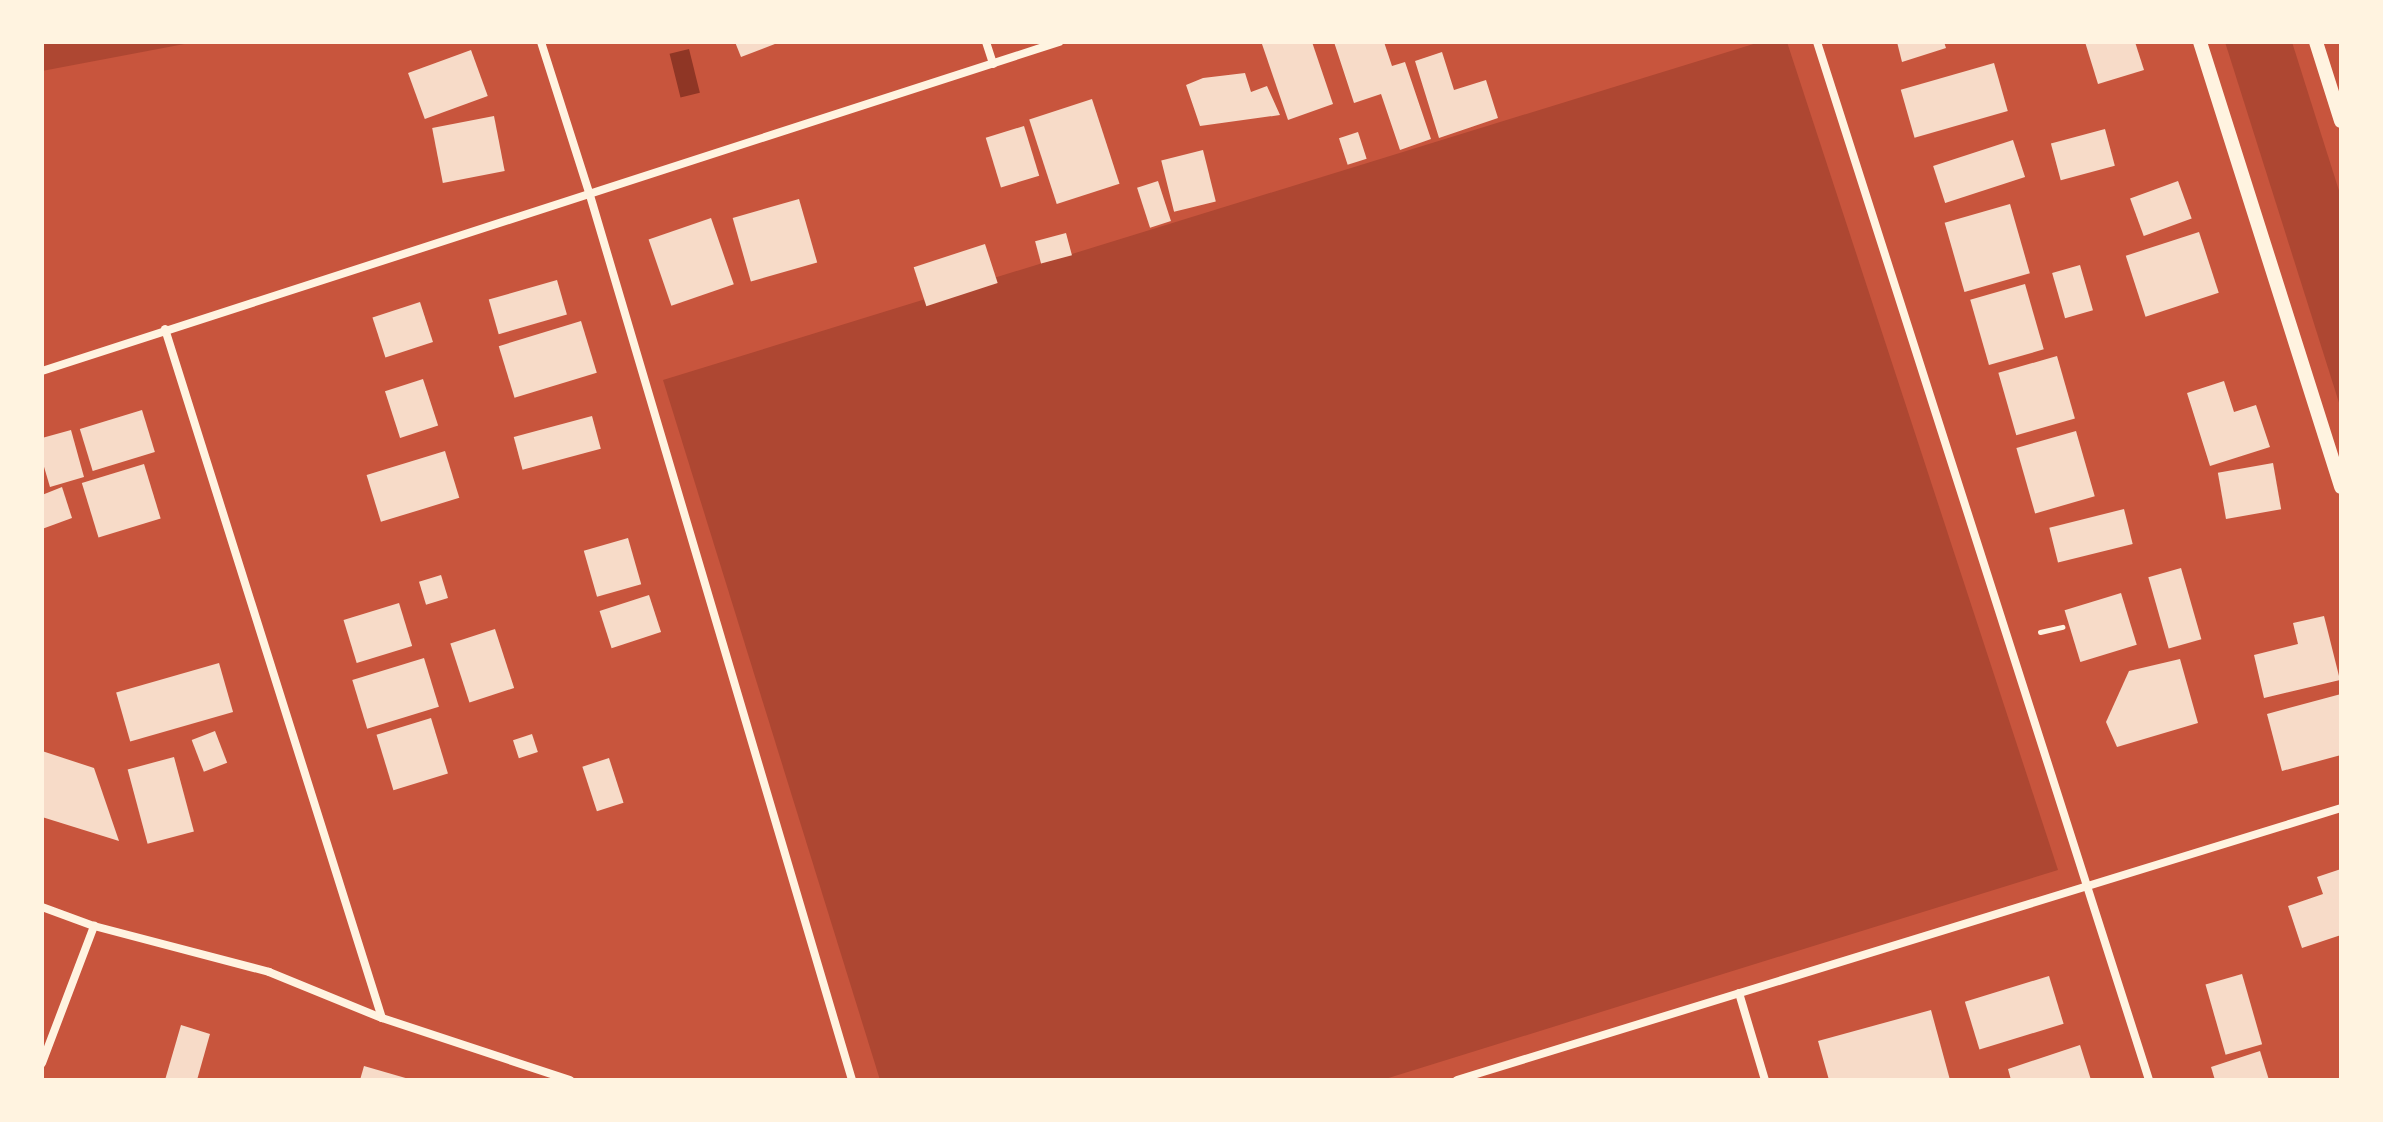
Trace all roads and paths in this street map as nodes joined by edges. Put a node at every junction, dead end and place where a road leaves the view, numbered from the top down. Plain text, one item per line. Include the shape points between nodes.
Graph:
1 (541, 42) edge
2 (986, 42) edge
3 (1059, 42) edge
4 (1817, 42) edge
5 (2200, 42) edge
6 (2316, 42) edge
7 (993, 64) junction
8 (2341, 121) edge
9 (589, 192) junction
10 (165, 329) junction
11 (42, 371) edge
12 (2341, 487) edge
13 (2062, 627) dead end
14 (2040, 632) dead end
15 (2341, 808) edge
16 (2089, 885) junction
17 (42, 907) edge
18 (94, 926) junction
19 (1739, 993) junction
20 (382, 1018) junction
21 (42, 1063) edge
22 (570, 1080) edge
23 (852, 1080) edge
24 (1457, 1080) edge
25 (1765, 1080) edge
26 (2149, 1080) edge

1 - 9 street
2 - 7 street
3 - 7 street
4 - 16 street
5 - 12 street
6 - 8 street
7 - 9 street
9 - 10 street
9 - 23 street
10 - 11 street
10 - 20 street
13 - 14 path
15 - 16 street
16 - 19 street
16 - 26 street
17 - 18 street
18 - 20 street via 269,972
18 - 21 street
19 - 24 street
19 - 25 street
20 - 22 street

